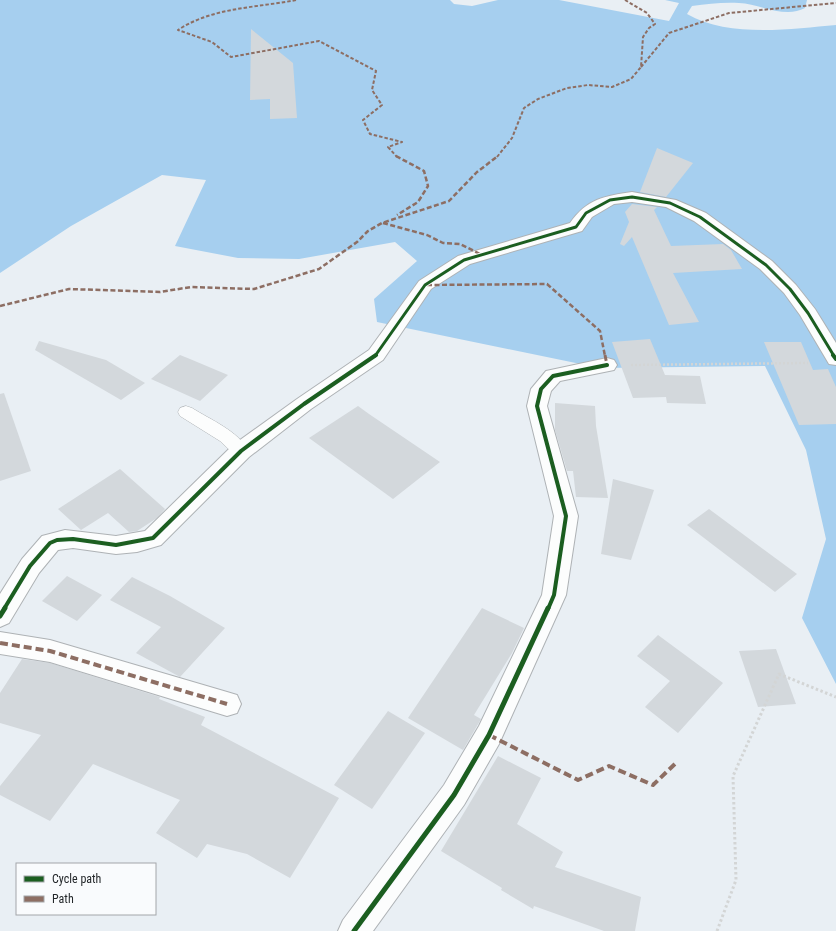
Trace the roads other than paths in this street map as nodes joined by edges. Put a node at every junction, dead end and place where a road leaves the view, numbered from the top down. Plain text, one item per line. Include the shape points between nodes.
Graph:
1 (836, 359) edge
2 (607, 365) road end
3 (186, 412) dead end
4 (241, 451) junction
5 (0, 616) edge
6 (0, 643) edge
7 (227, 704) dead end
8 (354, 931) edge

1 - 4 street via 790,289 766,265 700,217 670,203 632,197 610,200 586,213 576,227 464,260 426,285 376,354
2 - 8 street via 553,376 541,389 537,406 566,516 554,595 489,735 454,795
3 - 4 lane via 226,437
4 - 5 street via 153,538 137,543 112,545 70,538 50,543 37,556
6 - 7 street via 50,651

